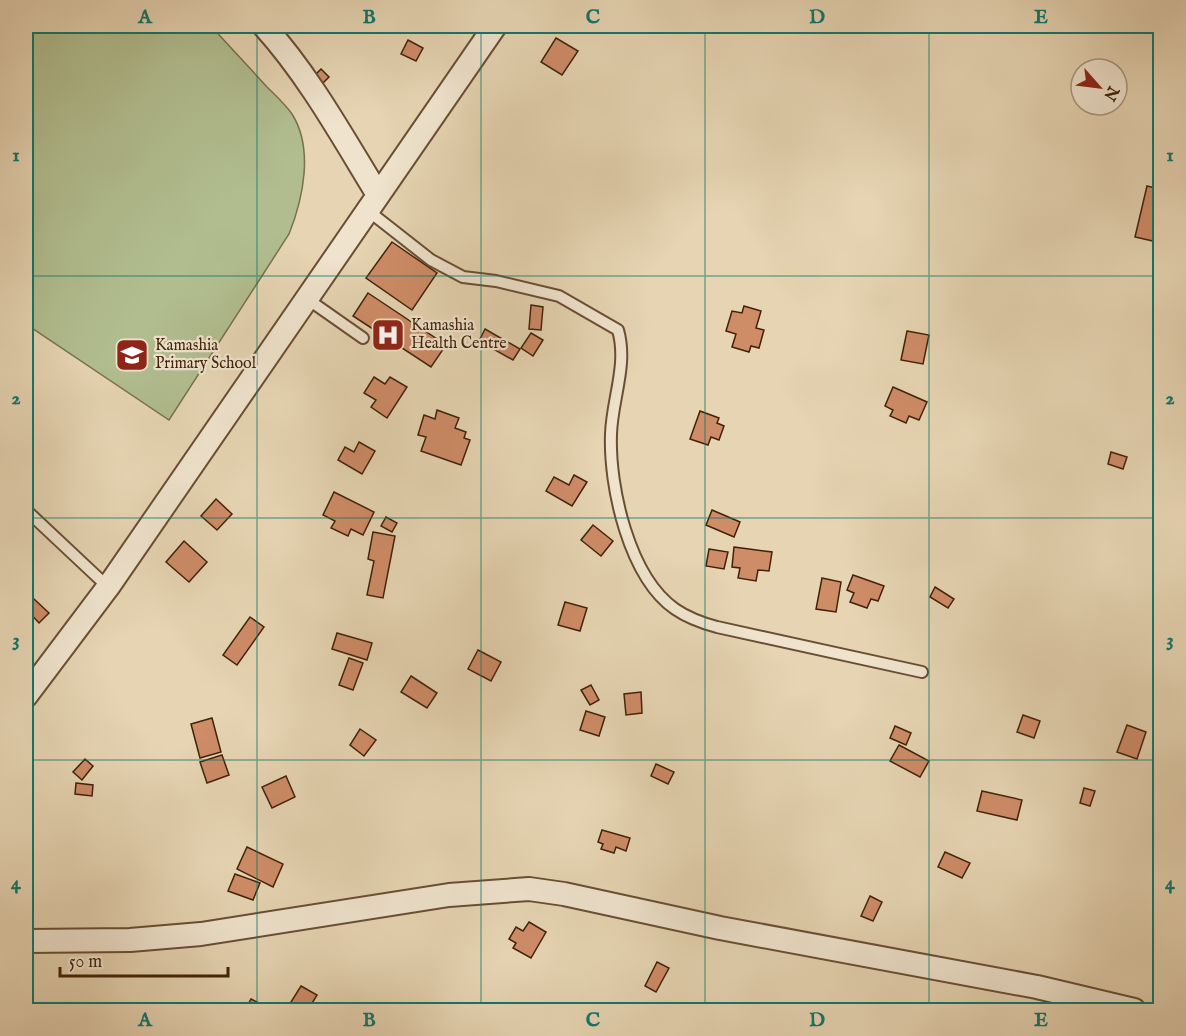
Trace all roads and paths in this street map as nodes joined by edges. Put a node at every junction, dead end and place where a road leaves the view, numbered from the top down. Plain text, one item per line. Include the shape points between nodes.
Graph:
1 (264, 26) edge
2 (495, 26) edge
3 (372, 201) junction
4 (306, 298) junction
5 (363, 338) dead end
6 (26, 510) edge
7 (108, 587) junction
8 (922, 672) dead end
9 (26, 696) edge
10 (26, 941) edge
11 (1134, 1011) edge

1 - 3 street via 317,97
2 - 3 street
3 - 4 street
3 - 8 lane via 431,260 463,277 559,296 618,330 623,347 611,433 612,475 624,525 637,557 652,586 674,608 717,627
4 - 5 lane
4 - 7 street
6 - 7 lane
7 - 9 street
10 - 11 street via 130,940 201,934 449,895 530,890 1037,987

